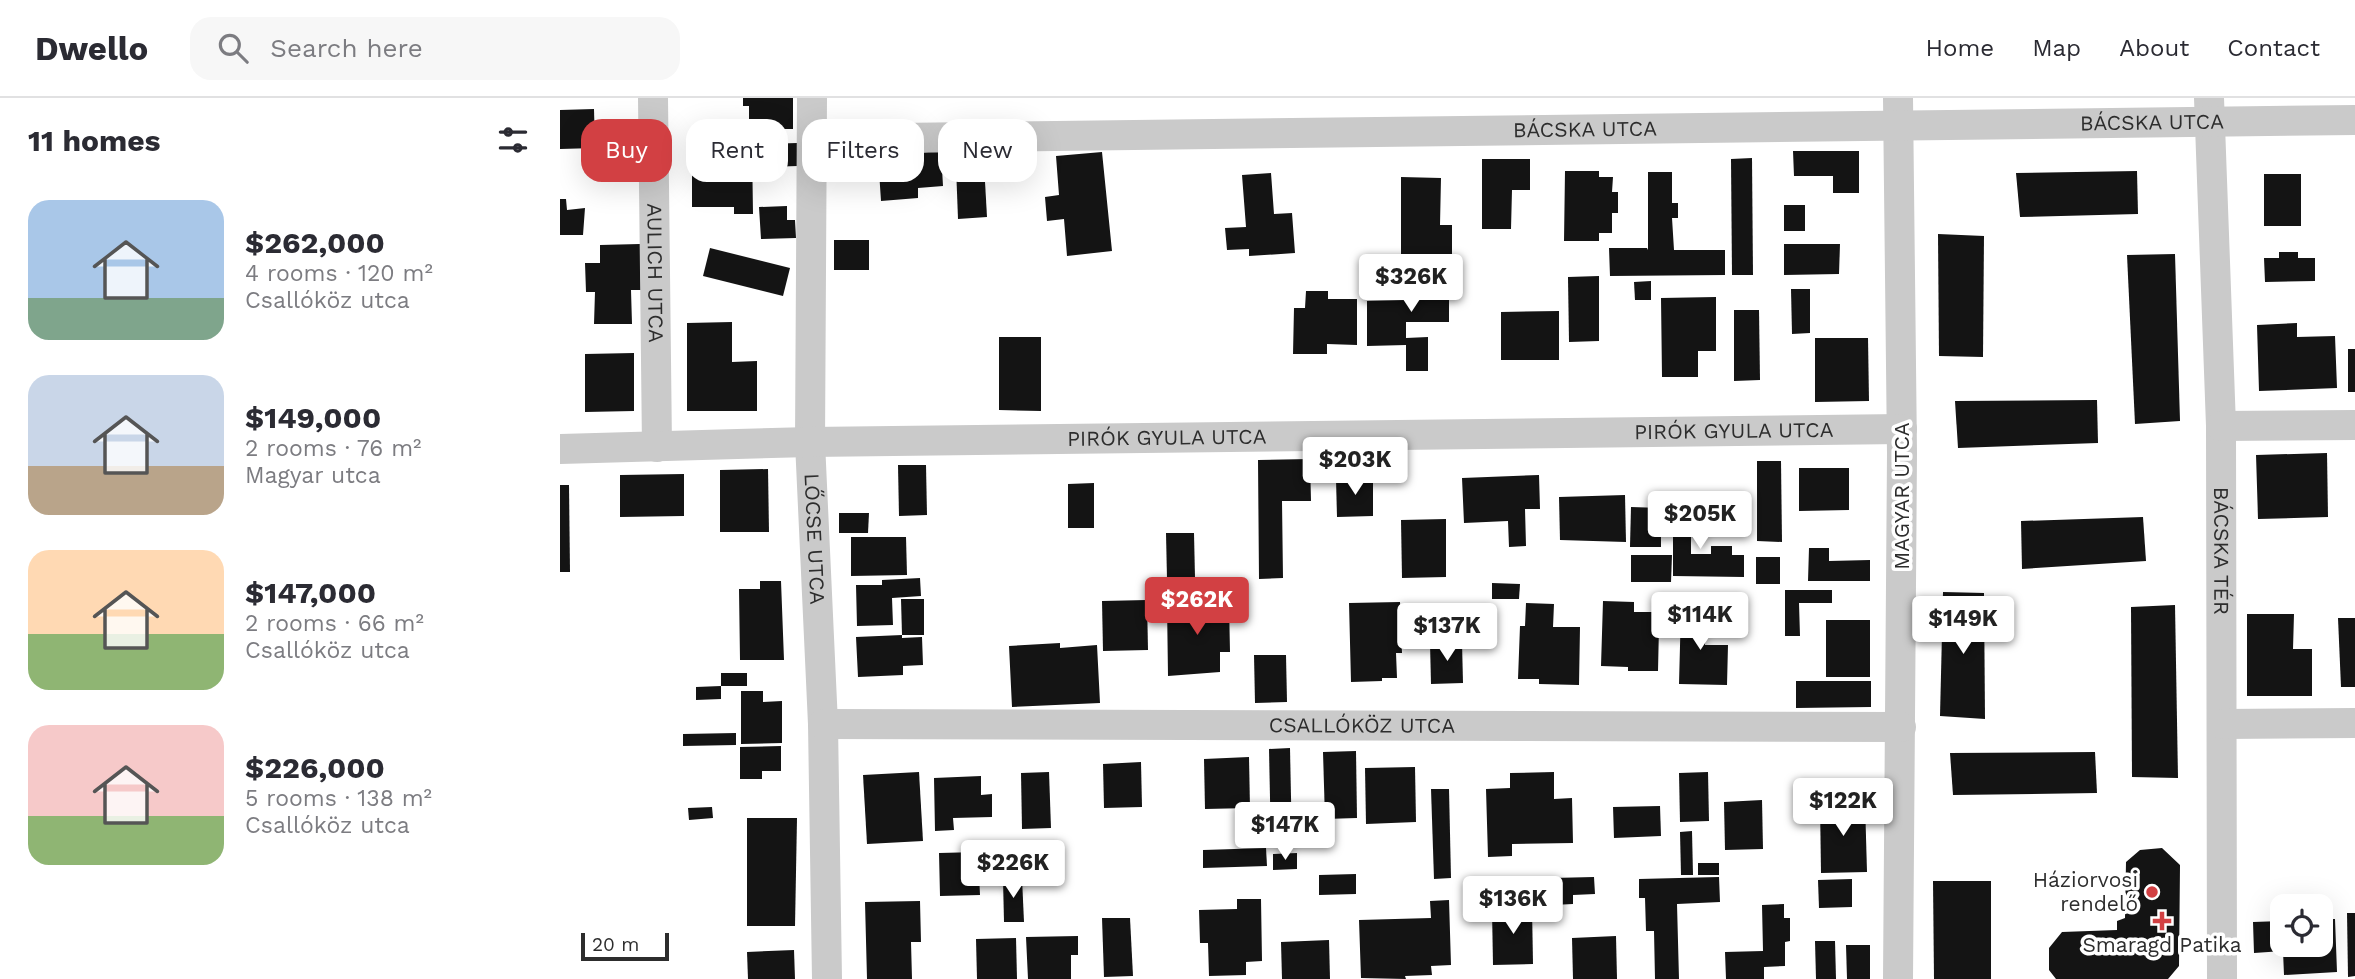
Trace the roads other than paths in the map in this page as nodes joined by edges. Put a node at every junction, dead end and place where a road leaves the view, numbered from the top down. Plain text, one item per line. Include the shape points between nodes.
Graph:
1 (653, 98) edge
2 (812, 98) edge
3 (2209, 110) edge
4 (1898, 113) edge
5 (813, 119) edge
6 (2355, 120) edge
7 (924, 136) edge
8 (813, 182) edge
9 (2355, 425) edge
10 (2221, 426) junction
11 (1902, 429) junction
12 (810, 442) junction
13 (657, 447) junction
14 (560, 449) edge
15 (2355, 723) edge
16 (822, 724) junction
17 (2223, 724) junction
18 (1902, 727) junction
19 (827, 979) edge
20 (1898, 979) edge
21 (2222, 979) edge

1 - 13 street, AULICH UTCA
2 - 5 street, LŐCSE UTCA
3 - 4 street, BÁCSKA UTCA
3 - 6 street, BÁCSKA UTCA
3 - 10 street, BÁCSKA TÉR
4 - 7 street, BÁCSKA UTCA
4 - 11 street, MAGYAR UTCA
8 - 12 street, LŐCSE UTCA
9 - 10 street
10 - 17 street, BÁCSKA TÉR
11 - 12 street, PIRÓK GYULA UTCA
11 - 18 street, MAGYAR UTCA
12 - 13 street, PIRÓK GYULA UTCA
12 - 16 street, LŐCSE UTCA
13 - 14 street, PIRÓK GYULA UTCA
15 - 17 street
16 - 18 street, CSALLÓKÖZ UTCA
16 - 19 street, LŐCSE UTCA
17 - 21 street, BÁCSKA TÉR
18 - 20 street, MAGYAR UTCA

